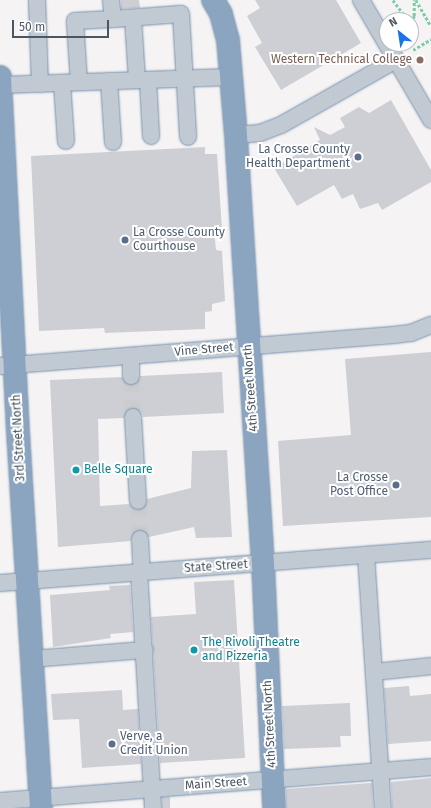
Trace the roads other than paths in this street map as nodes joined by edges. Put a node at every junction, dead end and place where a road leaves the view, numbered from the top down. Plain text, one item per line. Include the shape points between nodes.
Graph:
1 (37, 0) edge
2 (111, 0) edge
3 (213, 0) edge
4 (361, 0) edge
5 (133, 18) junction
6 (113, 19) junction
7 (396, 60) junction
8 (0, 77) edge
9 (231, 77) junction
10 (185, 79) junction
11 (143, 80) junction
12 (109, 81) junction
13 (78, 82) junction
14 (62, 83) junction
15 (40, 84) junction
16 (0, 85) edge
17 (431, 120) edge
18 (236, 135) junction
19 (151, 136) dead end
20 (188, 137) dead end
21 (2, 141) edge
22 (66, 141) dead end
23 (113, 142) dead end
24 (431, 325) edge
25 (248, 347) junction
26 (131, 357) junction
27 (8, 365) edge
28 (131, 376) tunnel mouth
29 (133, 417) tunnel mouth
30 (138, 501) tunnel mouth
31 (140, 539) tunnel mouth
32 (431, 550) edge
33 (366, 555) junction
34 (263, 563) junction
35 (140, 572) junction
36 (27, 581) junction
37 (0, 583) edge
38 (145, 650) junction
39 (32, 659) junction
40 (431, 666) edge
41 (374, 672) junction
42 (431, 767) edge
43 (381, 771) junction
44 (273, 780) junction
45 (152, 789) junction
46 (0, 800) edge
47 (41, 803) edge
48 (153, 808) edge
49 (274, 808) edge
50 (383, 808) edge

1 - 15 street
2 - 6 street
3 - 9 highway, 4th Street North via 221,14 228,40
4 - 7 street
5 - 6 street
5 - 10 street via 181,14
5 - 11 street
6 - 13 street via 75,21
7 - 17 street
7 - 18 street via 281,125 260,133
8 - 16 highway, 3rd Street North
9 - 10 street
9 - 18 highway, 4th Street North
10 - 11 street
10 - 20 street
11 - 12 street
11 - 19 street
12 - 13 street
12 - 23 street
13 - 14 street
14 - 15 street
14 - 22 street
15 - 16 street
16 - 21 highway, 3rd Street North
18 - 25 highway, 4th Street North
21 - 27 highway, 3rd Street North
24 - 25 street, Vine Street via 405,334
25 - 26 street, Vine Street
25 - 34 highway, 4th Street North
26 - 27 street, Vine Street
26 - 28 street
27 - 36 highway, 3rd Street North
29 - 30 street
31 - 35 street
32 - 33 street, State Street
33 - 34 street, State Street
33 - 41 street
34 - 35 street, State Street
34 - 44 highway, 4th Street North
35 - 36 street, State Street
35 - 38 street
36 - 37 street, State Street
36 - 39 highway, 3rd Street North
38 - 39 street
38 - 45 street
39 - 47 highway, 3rd Street North
40 - 41 street
41 - 43 street
42 - 43 street, Main Street
43 - 44 street, Main Street
43 - 50 street
44 - 45 street, Main Street
44 - 49 highway, 4th Street North
45 - 47 street, Main Street
45 - 48 street
46 - 47 street, Main Street

